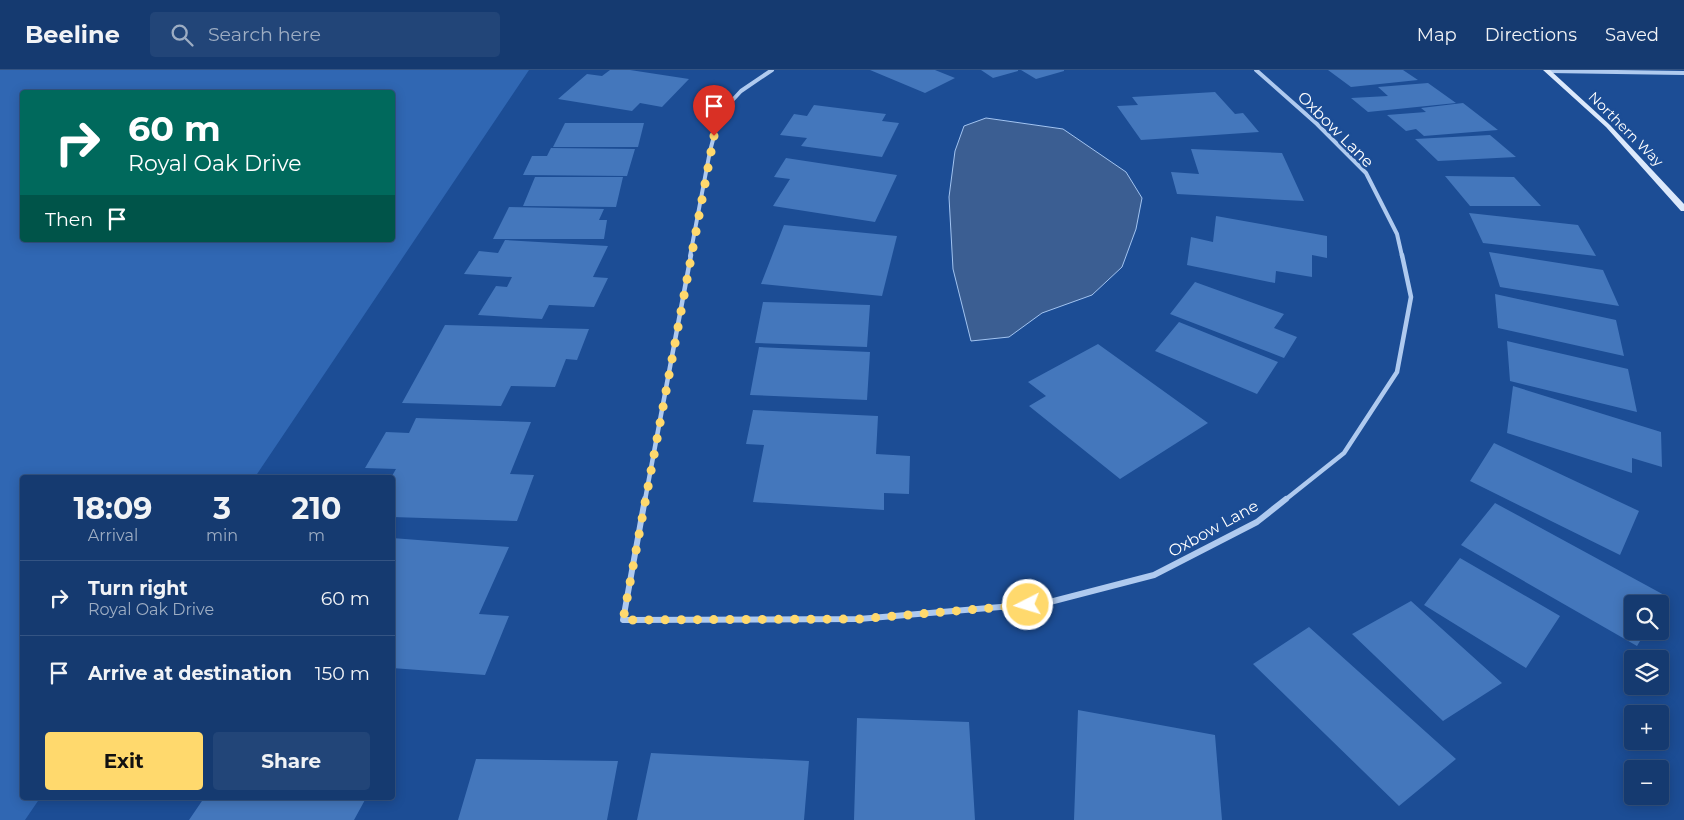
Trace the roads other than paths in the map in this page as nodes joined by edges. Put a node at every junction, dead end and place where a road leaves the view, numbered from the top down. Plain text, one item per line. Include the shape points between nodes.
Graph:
1 (772, 70) edge
2 (1256, 70) edge
3 (1547, 71) edge
4 (1684, 73) edge
5 (1684, 209) edge

1 - 2 street, Oxbow Lane via 732,99 718,122 708,161 623,620 859,619 1046,603 1154,575 1256,522 1344,453 1397,372 1411,297 1397,234 1366,173
3 - 4 street
3 - 5 street, Northern Way via 1608,126

